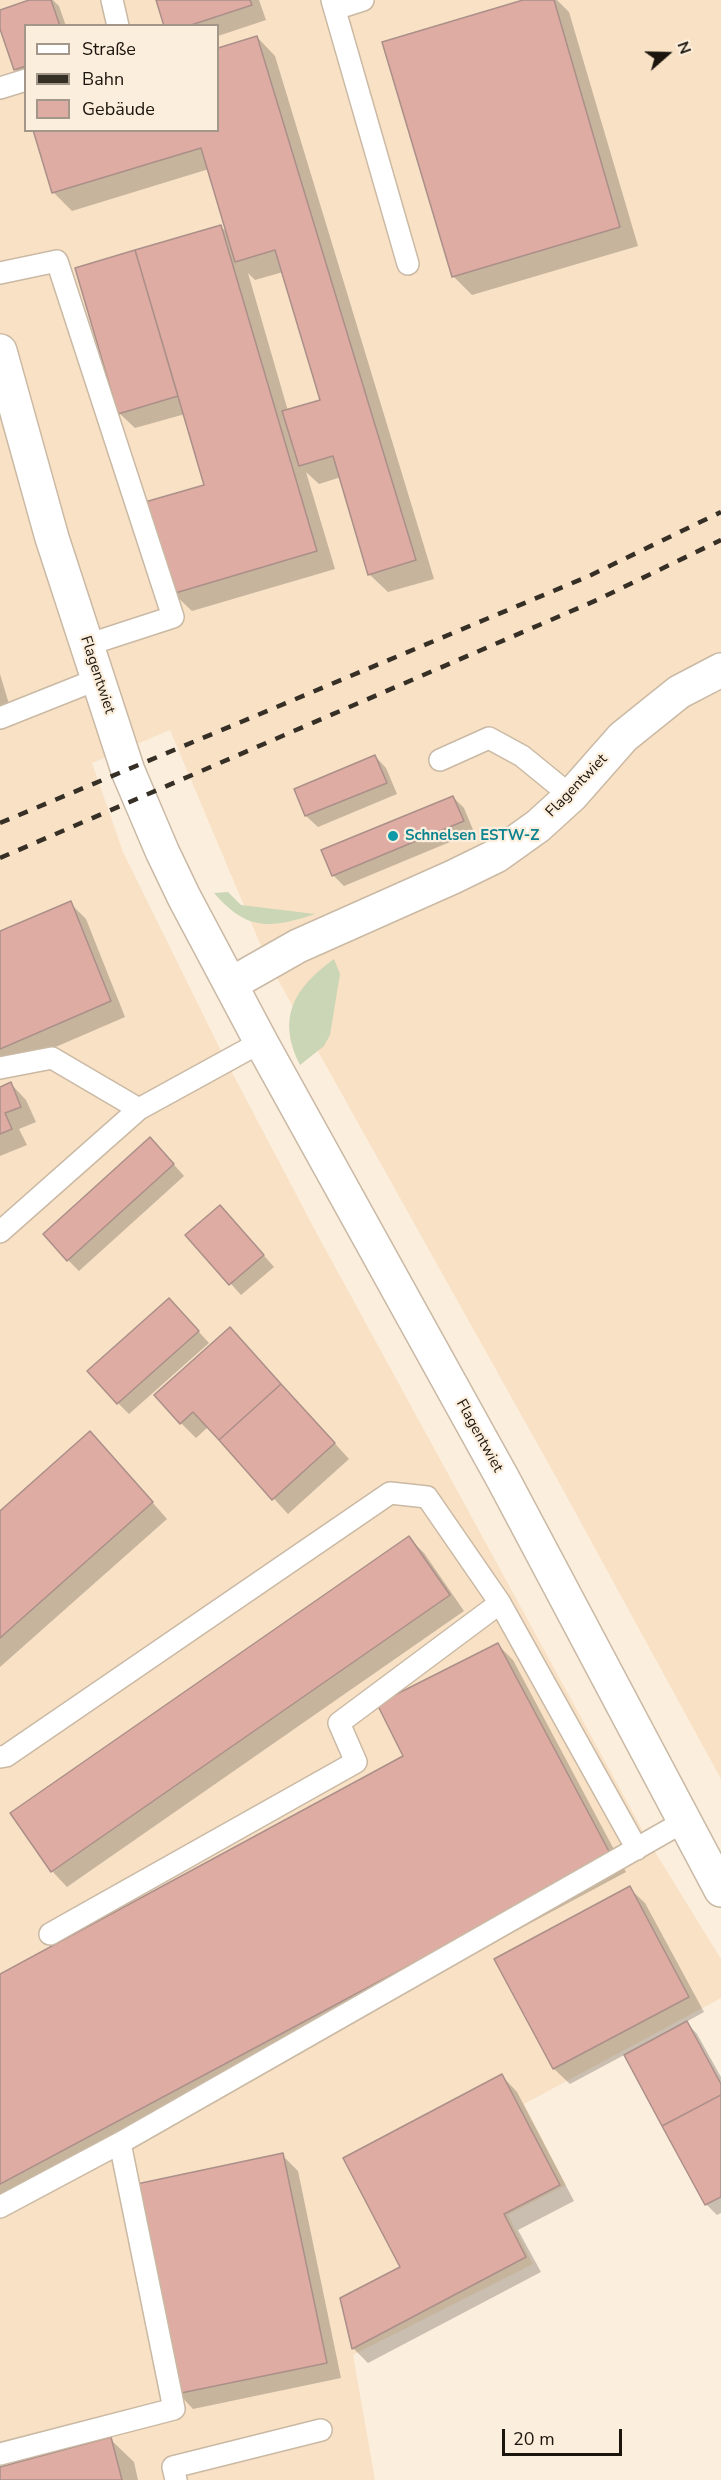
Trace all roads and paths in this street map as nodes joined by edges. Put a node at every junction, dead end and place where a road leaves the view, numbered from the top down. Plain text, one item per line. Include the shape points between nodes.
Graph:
1 (112, 0) edge
2 (363, 0) edge
3 (334, 5) edge
4 (118, 24) edge
5 (24, 81) edge
6 (0, 88) edge
7 (408, 264) dead end
8 (0, 273) edge
9 (0, 351) edge
10 (87, 645) junction
11 (721, 670) edge
12 (98, 679) junction
13 (0, 718) edge
14 (440, 760) dead end
15 (571, 796) junction
16 (231, 984) junction
17 (261, 1042) junction
18 (0, 1068) edge
19 (139, 1109) junction
20 (0, 1233) edge
21 (500, 1603) junction
22 (0, 1757) edge
23 (683, 1822) junction
24 (637, 1850) junction
25 (721, 1890) edge
26 (50, 1934) dead end
27 (120, 2143) junction
28 (0, 2207) edge
29 (321, 2430) dead end
30 (0, 2454) edge
31 (176, 2480) edge

1 - 4 lane
2 - 3 lane
3 - 7 lane
5 - 6 lane
8 - 10 lane via 57,261 173,617
9 - 10 street, Flagentwiet via 52,538
10 - 12 street, Flagentwiet
11 - 15 street, Flagentwiet via 679,692 623,737
12 - 13 lane
12 - 16 street, Flagentwiet via 128,771 153,831
14 - 15 lane via 489,738 522,756
15 - 16 street, Flagentwiet via 496,856 298,946
16 - 17 street, Flagentwiet
17 - 19 lane
17 - 23 street, Flagentwiet via 503,1479
18 - 19 lane via 52,1058
19 - 20 lane
21 - 22 lane via 427,1497 390,1493
21 - 24 lane
21 - 26 lane via 339,1723 356,1762
23 - 24 lane
23 - 25 street, Flagentwiet
24 - 27 lane
27 - 28 lane
27 - 30 lane via 174,2409
29 - 31 lane via 173,2467

